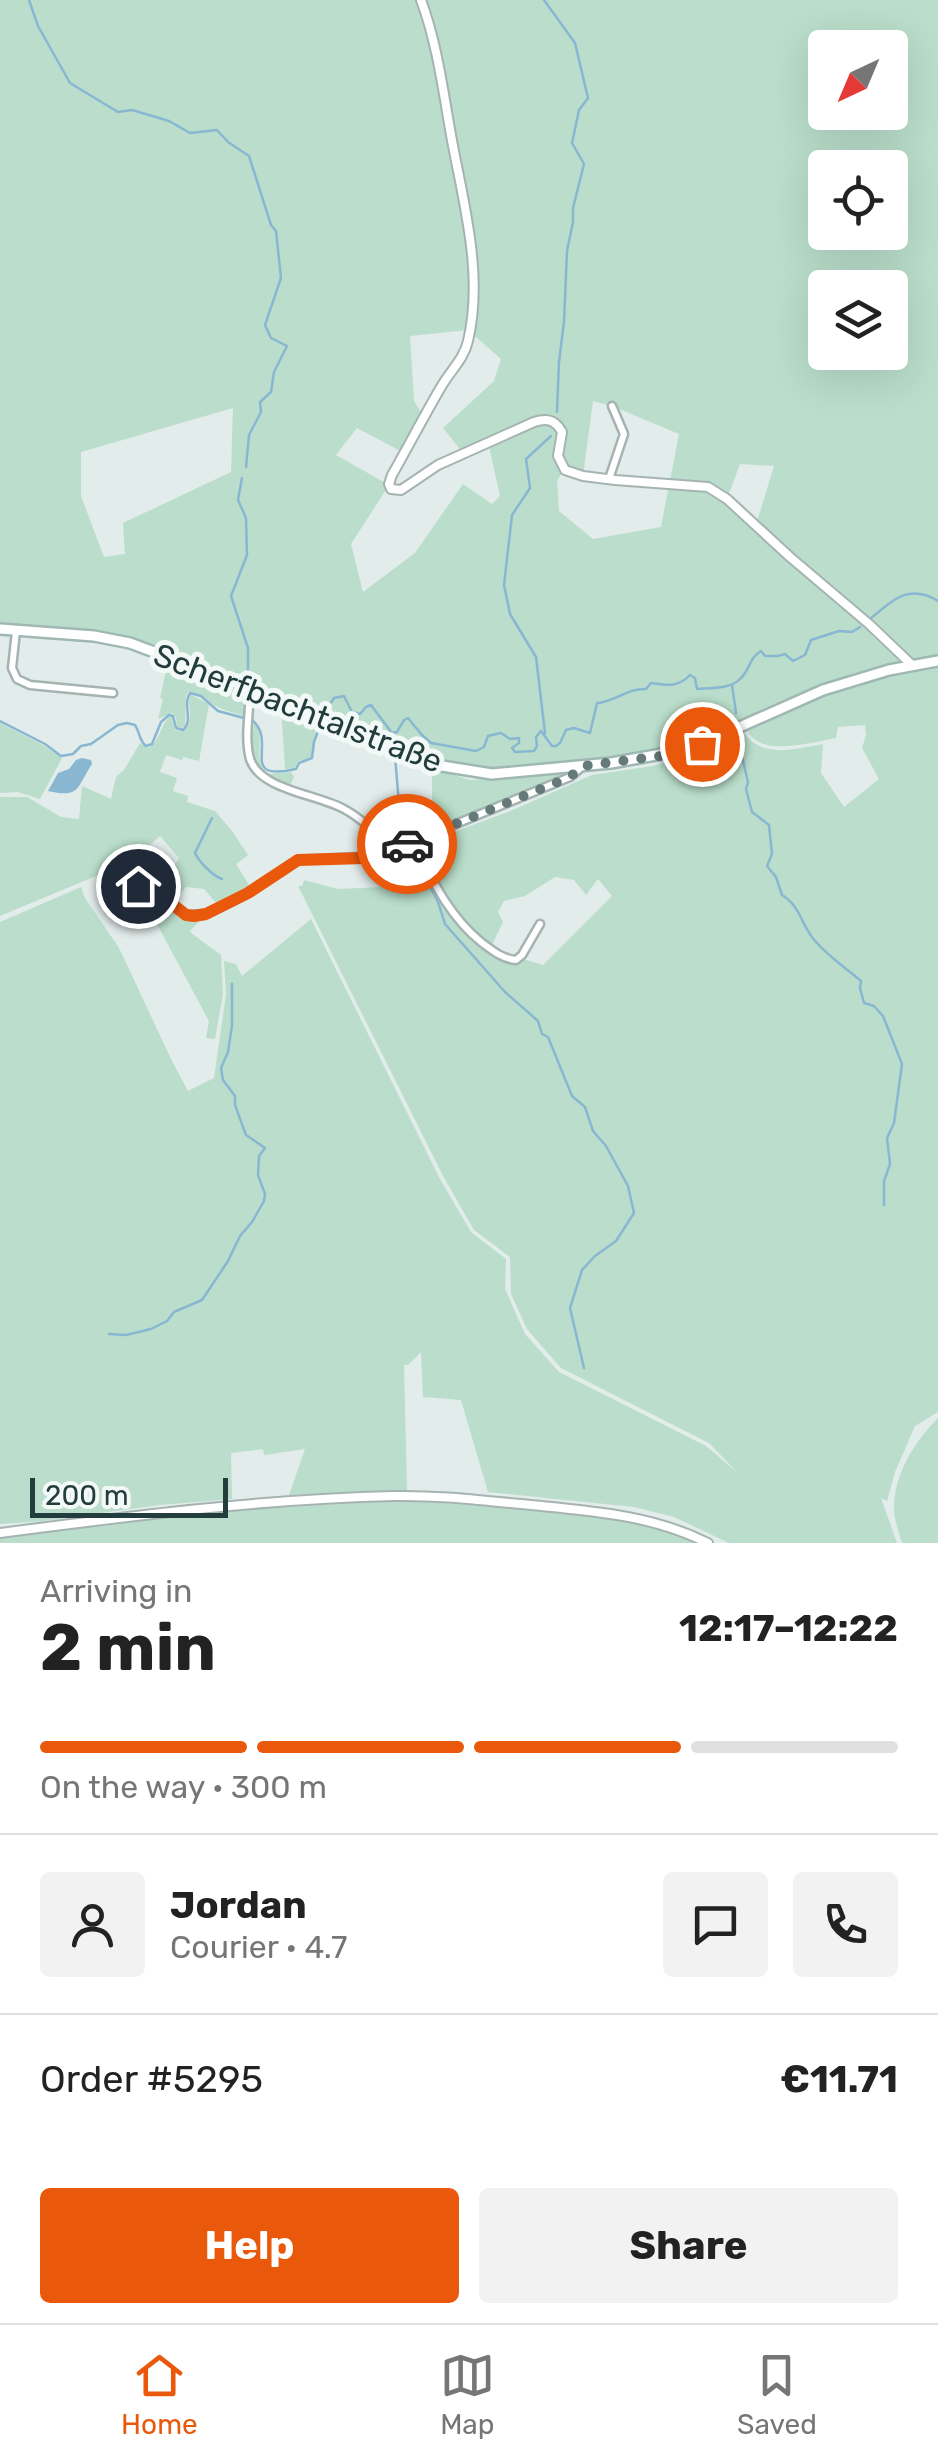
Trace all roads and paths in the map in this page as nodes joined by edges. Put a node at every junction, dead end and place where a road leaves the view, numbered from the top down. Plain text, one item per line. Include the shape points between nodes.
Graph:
1 (420, 0) edge
2 (612, 406) dead end
3 (609, 479) junction
4 (0, 630) edge
5 (16, 630) junction
6 (938, 661) edge
7 (912, 665) junction
8 (250, 688) junction
9 (112, 693) dead end
10 (583, 766) junction
11 (413, 842) junction
12 (390, 851) junction
13 (138, 886) dead end
14 (540, 924) dead end
15 (0, 1532) edge
16 (708, 1543) edge

1 - 3 street via 432,31 473,288 464,351 390,487 401,490 438,466 547,420 562,432 558,456 565,470
2 - 3 street via 624,434
3 - 7 street via 708,486
4 - 5 main road, Scherfbachtalstraße
5 - 8 main road, Scherfbachtalstraße via 130,643
5 - 9 street via 12,668 21,682
6 - 7 main road, Scherfbachtalstraße
7 - 10 main road, Scherfbachtalstraße via 823,690 690,749
8 - 10 main road, Scherfbachtalstraße via 457,770 492,774
8 - 12 street via 248,748 258,773 346,810
10 - 11 street
11 - 12 street
11 - 14 street via 452,913 501,957 516,960
12 - 13 street via 298,860 248,893 194,916
15 - 16 street via 225,1506 418,1496 619,1514

